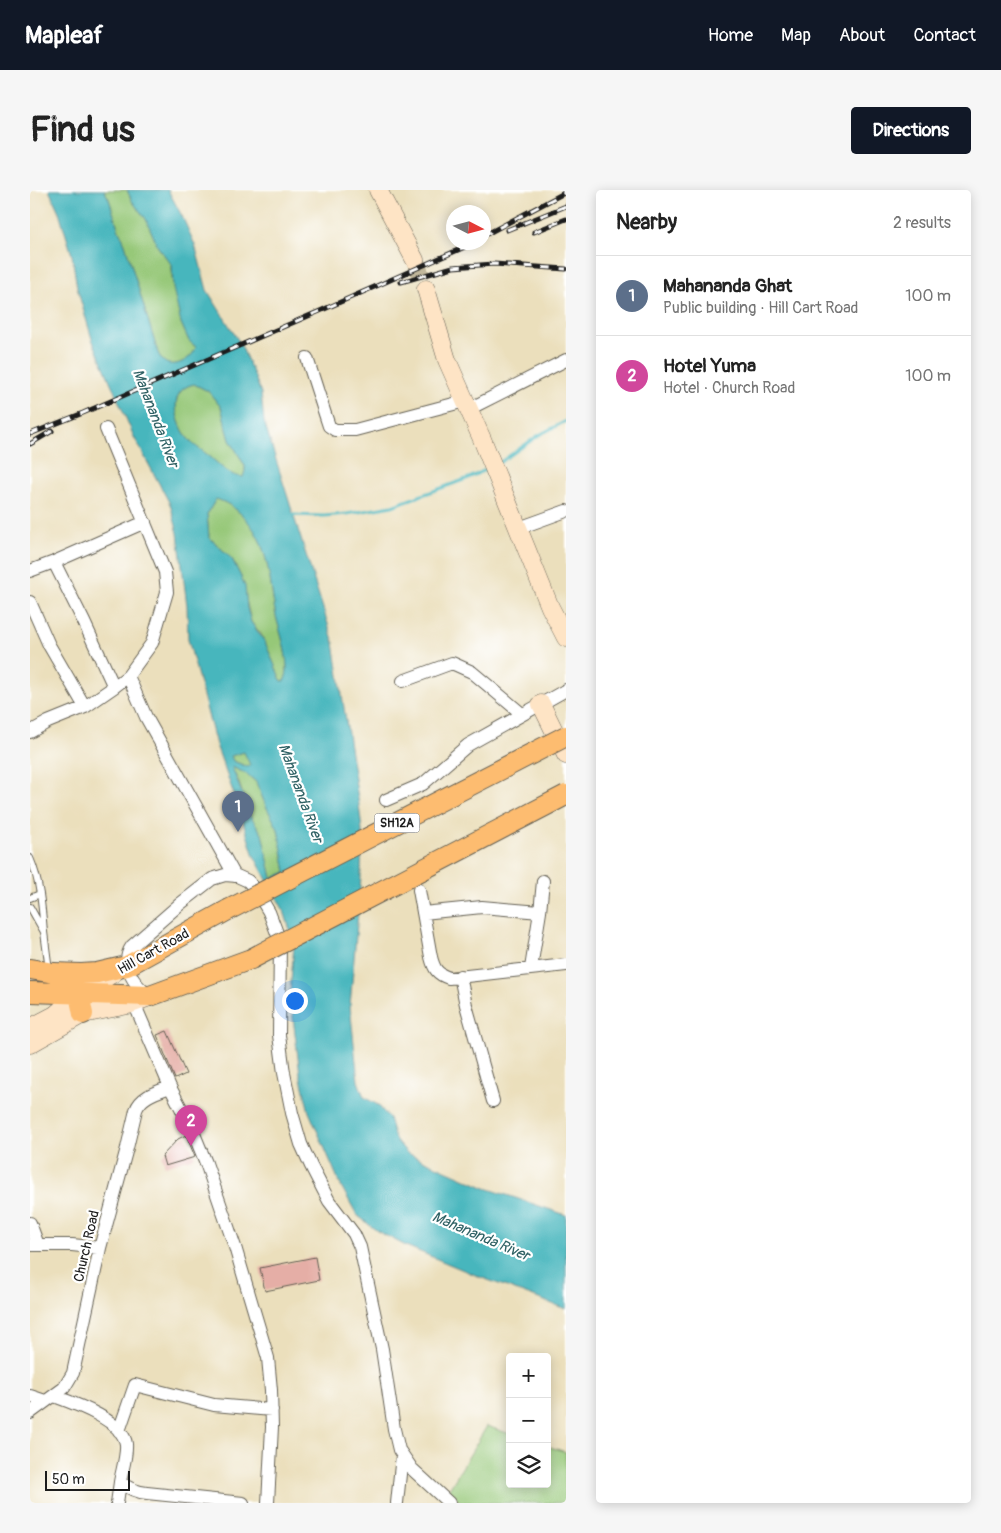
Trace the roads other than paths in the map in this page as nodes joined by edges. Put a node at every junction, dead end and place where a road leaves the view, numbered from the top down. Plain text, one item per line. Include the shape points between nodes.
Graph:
1 (378, 190) edge
2 (415, 260) tunnel mouth
3 (426, 289) tunnel mouth
4 (307, 358) dead end
5 (566, 360) edge
6 (467, 405) junction
7 (106, 429) dead end
8 (566, 511) edge
9 (145, 522) junction
10 (519, 528) junction
11 (54, 562) junction
12 (30, 571) edge
13 (30, 602) edge
14 (566, 638) edge
15 (128, 676) junction
16 (403, 681) dead end
17 (114, 687) junction
18 (566, 690) edge
19 (541, 704) junction
20 (85, 707) junction
21 (522, 714) junction
22 (30, 732) edge
23 (566, 736) edge
24 (566, 755) edge
25 (566, 795) edge
26 (386, 800) dead end
27 (30, 858) edge
28 (235, 876) junction
29 (543, 882) dead end
30 (419, 890) dead end
31 (40, 894) junction
32 (30, 898) edge
33 (30, 908) edge
34 (540, 912) junction
35 (423, 913) junction
36 (44, 932) junction
37 (566, 965) edge
38 (127, 966) junction
39 (531, 968) junction
40 (49, 971) edge
41 (460, 976) junction
42 (30, 992) edge
43 (79, 994) junction
44 (142, 1000) junction
45 (83, 1014) junction
46 (30, 1028) edge
47 (30, 1044) edge
48 (170, 1087) junction
49 (493, 1101) dead end
50 (30, 1223) edge
51 (34, 1245) edge
52 (100, 1248) junction
53 (30, 1396) edge
54 (50, 1398) junction
55 (272, 1410) junction
56 (30, 1413) edge
57 (119, 1431) junction
58 (402, 1455) junction
59 (120, 1482) junction
60 (117, 1503) edge
61 (243, 1503) edge
62 (268, 1503) edge
63 (397, 1503) edge
64 (449, 1503) edge

1 - 2 street
3 - 6 street via 447,360
4 - 6 street via 324,414 329,426 335,430 354,430
5 - 6 street
6 - 10 street
7 - 9 street
8 - 10 street
9 - 11 street
9 - 15 street via 165,572 167,592 152,643
10 - 14 street via 550,607
11 - 12 street
11 - 17 street
13 - 20 street via 49,645
15 - 17 street
15 - 28 street via 146,717
16 - 21 street via 452,663 472,672
17 - 20 street
18 - 19 street
19 - 21 street
19 - 24 street
20 - 22 street
21 - 26 street via 468,745 423,784
23 - 38 main road, Hill Cart Road / SH12A, bridge via 228,910
25 - 44 main road, Hill Cart Road, bridge via 251,959
27 - 31 lane
28 - 38 street via 212,879 180,904 132,946
28 - 58 street via 248,881 256,890 280,941 279,1035 292,1113 311,1166 360,1247 382,1349 395,1435
29 - 34 street
30 - 35 street
31 - 32 lane
31 - 36 lane
33 - 36 lane
34 - 35 street via 482,907
34 - 39 street
35 - 41 street via 434,968 449,978
36 - 40 lane
37 - 39 street
38 - 40 main road, SH12A via 98,973
38 - 43 street, Hill Cart Road
38 - 44 street
39 - 41 street
40 - 43 main road
41 - 49 street
42 - 43 main road
43 - 44 main road, Hill Cart Road
43 - 45 main road
43 - 46 street, Hill Cart Road via 55,1014
44 - 45 street, Hill Cart Road
44 - 48 street
45 - 47 street, Hill Cart Road
48 - 52 street, Church Road via 145,1097 137,1105
48 - 55 street via 206,1163 235,1247 268,1358
50 - 51 street
51 - 52 street
52 - 54 street, Church Road via 73,1373 64,1388
53 - 54 street
54 - 56 street, Church Road
54 - 57 street via 93,1412
55 - 57 street via 214,1405 135,1385
55 - 62 street
57 - 59 street via 124,1436 126,1447
58 - 63 street
58 - 64 street via 412,1469
59 - 60 street
59 - 61 street via 136,1492

